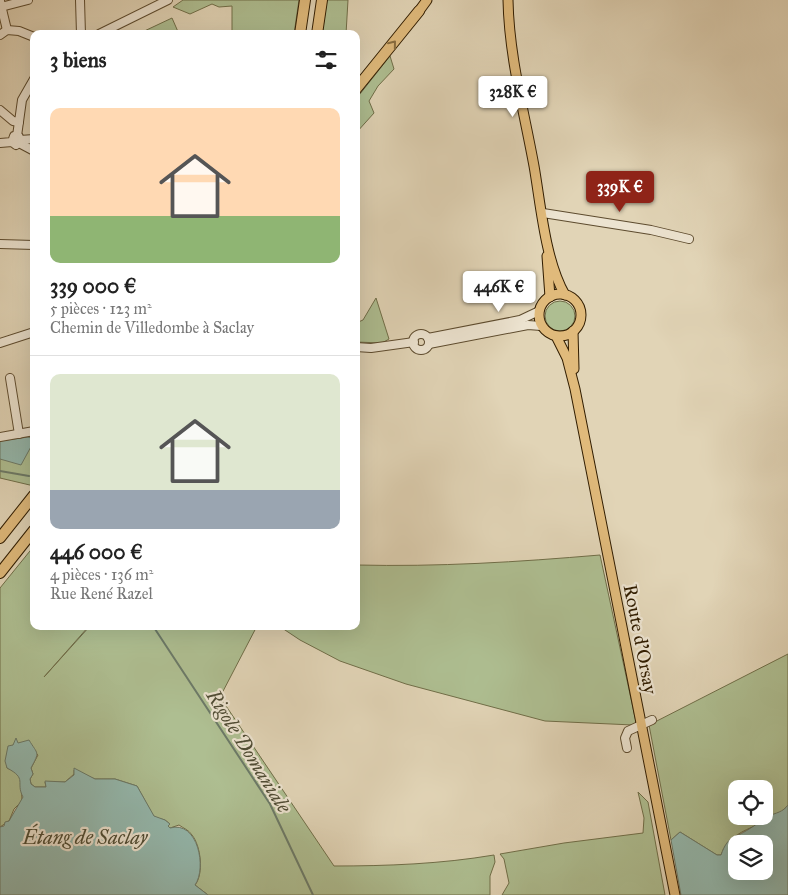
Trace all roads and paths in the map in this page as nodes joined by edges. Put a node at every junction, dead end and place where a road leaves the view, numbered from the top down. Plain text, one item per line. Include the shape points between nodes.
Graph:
1 (28, 0) edge
2 (80, 0) edge
3 (168, 0) edge
4 (305, 0) edge
5 (322, 0) edge
6 (427, 0) edge
7 (508, 0) edge
8 (158, 2) edge
9 (1, 4) edge
10 (420, 10) joint
11 (7, 30) junction
12 (81, 30) edge
13 (106, 30) edge
14 (301, 30) edge
15 (318, 30) edge
16 (0, 35) edge
17 (30, 35) edge
18 (360, 84) edge
19 (30, 86) edge
20 (0, 110) edge
21 (19, 122) junction
22 (30, 138) edge
23 (17, 140) junction
24 (0, 143) edge
25 (30, 148) edge
26 (543, 213) junction
27 (546, 233) junction
28 (689, 239) dead end
29 (0, 244) edge
30 (30, 245) edge
31 (565, 295) junction
32 (550, 297) junction
33 (539, 311) junction
34 (541, 326) junction
35 (574, 331) junction
36 (30, 333) edge
37 (556, 336) junction
38 (428, 341) junction
39 (414, 342) junction
40 (0, 343) edge
41 (360, 347) edge
42 (10, 378) dead end
43 (575, 389) junction
44 (30, 432) edge
45 (19, 434) junction
46 (0, 437) edge
47 (30, 500) edge
48 (30, 535) edge
49 (0, 538) edge
50 (0, 573) edge
51 (652, 720) dead end
52 (642, 724) junction
53 (627, 748) dead end
54 (674, 895) edge

1 - 9 street
2 - 12 street
3 - 8 street
4 - 14 highway
5 - 15 highway
6 - 10 main road
7 - 26 main road via 512,50
8 - 13 street
9 - 11 street
18 -> 10 highway
11 - 16 street
11 - 17 street
19 - 21 street via 22,100
20 - 21 street
21 - 23 street
22 - 23 street
23 - 24 street
23 - 25 street
26 - 27 main road
26 - 28 street
27 - 31 main road via 557,278
27 - 32 main road
29 - 30 street
31 - 32 main road
31 - 35 main road via 580,311
32 - 33 main road
33 - 34 main road
33 - 38 street via 520,320
34 - 37 main road
34 - 38 street via 528,325
35 - 37 main road
35 - 43 main road, Route d'Orsay
36 - 40 street
37 - 43 main road, Route d'Orsay via 567,358
38 - 39 street via 419,334
38 - 39 street via 425,349 420,349
39 - 41 street
42 - 45 street
43 - 52 main road, Route d'Orsay
44 - 45 street
45 - 46 street
47 - 49 highway
48 - 50 highway
51 - 52 street
52 - 53 street via 628,731 625,738
52 - 54 main road, Route d'Orsay

